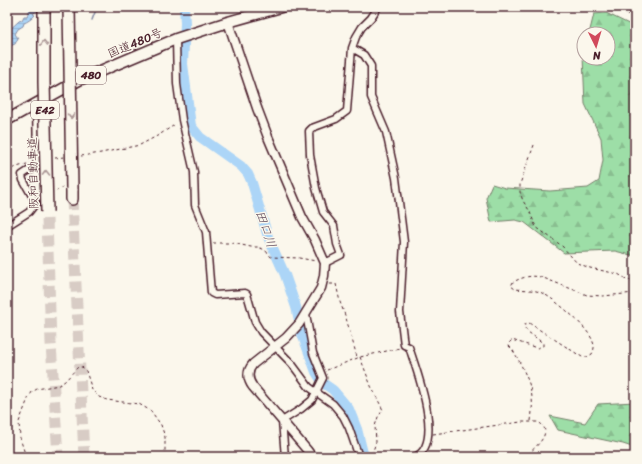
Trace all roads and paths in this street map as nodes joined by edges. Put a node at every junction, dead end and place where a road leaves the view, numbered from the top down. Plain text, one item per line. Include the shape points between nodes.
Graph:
1 (44, 7) edge
2 (69, 7) edge
3 (281, 7) edge
4 (378, 7) edge
5 (530, 7) edge
6 (555, 7) edge
7 (615, 7) edge
8 (635, 19) edge
9 (228, 22) junction
10 (177, 39) junction
11 (352, 48) junction
12 (36, 104) junction
13 (7, 120) edge
14 (182, 120) junction
15 (534, 144) dead end
16 (78, 156) dead end
17 (63, 157) dead end
18 (37, 161) junction
19 (7, 170) edge
20 (72, 194) tunnel mouth
21 (47, 216) tunnel mouth
22 (7, 226) edge
23 (207, 242) junction
24 (324, 262) junction
25 (635, 281) edge
26 (323, 283) junction
27 (635, 293) edge
28 (304, 317) junction
29 (275, 347) junction
30 (409, 347) junction
31 (360, 357) junction
32 (358, 358) junction
33 (322, 375) junction
34 (318, 389) junction
35 (282, 421) junction
36 (531, 421) junction
37 (429, 434) junction
38 (26, 457) edge
39 (165, 457) edge
40 (284, 457) edge
41 (312, 457) edge
42 (359, 457) edge
43 (371, 457) edge
44 (414, 457) edge
45 (525, 457) edge

21 -> 1 highway, 阪和自動車道 / E42, bridge
2 -> 20 highway, E42, bridge
3 - 9 highway, 国道480号 / 480
4 - 11 street via 362,27
5 - 6 path via 540,13 548,12
7 - 8 path
9 - 10 highway, 国道480号 / 480
9 - 24 street via 268,137
10 - 12 highway, 国道480号 / 480 via 79,80
10 - 14 street via 177,84
11 - 24 street via 347,111 309,131 316,188 323,212 334,226 341,255
11 - 30 street via 364,55 371,66 371,97 386,132 394,170 404,242 400,312 404,345
12 - 13 highway, 国道480号 / 480
12 - 18 street
14 - 16 path via 140,145
14 - 23 street via 194,172 195,205 206,232
15 - 25 path via 520,184 520,192 536,227 562,246 577,263
17 - 18 path
18 - 19 path
18 - 22 street via 35,168 22,175 36,203 29,212
23 - 24 path via 258,247 271,257
23 - 29 street via 212,294 246,293 255,322
24 - 26 street
26 - 28 street
26 - 32 path via 336,284
27 - 36 path via 587,295 533,276 513,282 511,286 514,289 542,293 582,325 593,342 594,349 587,358 582,357 526,323 524,327 543,343 543,346 537,348 512,340 509,346 530,382
28 - 29 street via 293,332
28 - 33 street via 313,353
29 - 34 street via 309,387
29 - 35 street via 250,367 248,378
30 - 31 path
30 - 37 street via 425,398
31 - 32 path
31 - 43 path via 383,410 375,426 376,442
32 - 33 path
33 - 34 street
34 - 35 street via 308,403
34 - 42 street via 343,416 350,428
35 - 40 street
35 - 41 street
36 - 37 path
36 - 45 path via 542,424 545,434
37 - 44 street via 423,449
38 - 39 path via 20,438 19,422 32,392 59,385 78,367 82,367 86,371 92,390 99,397 139,404 151,411 161,425 165,437

